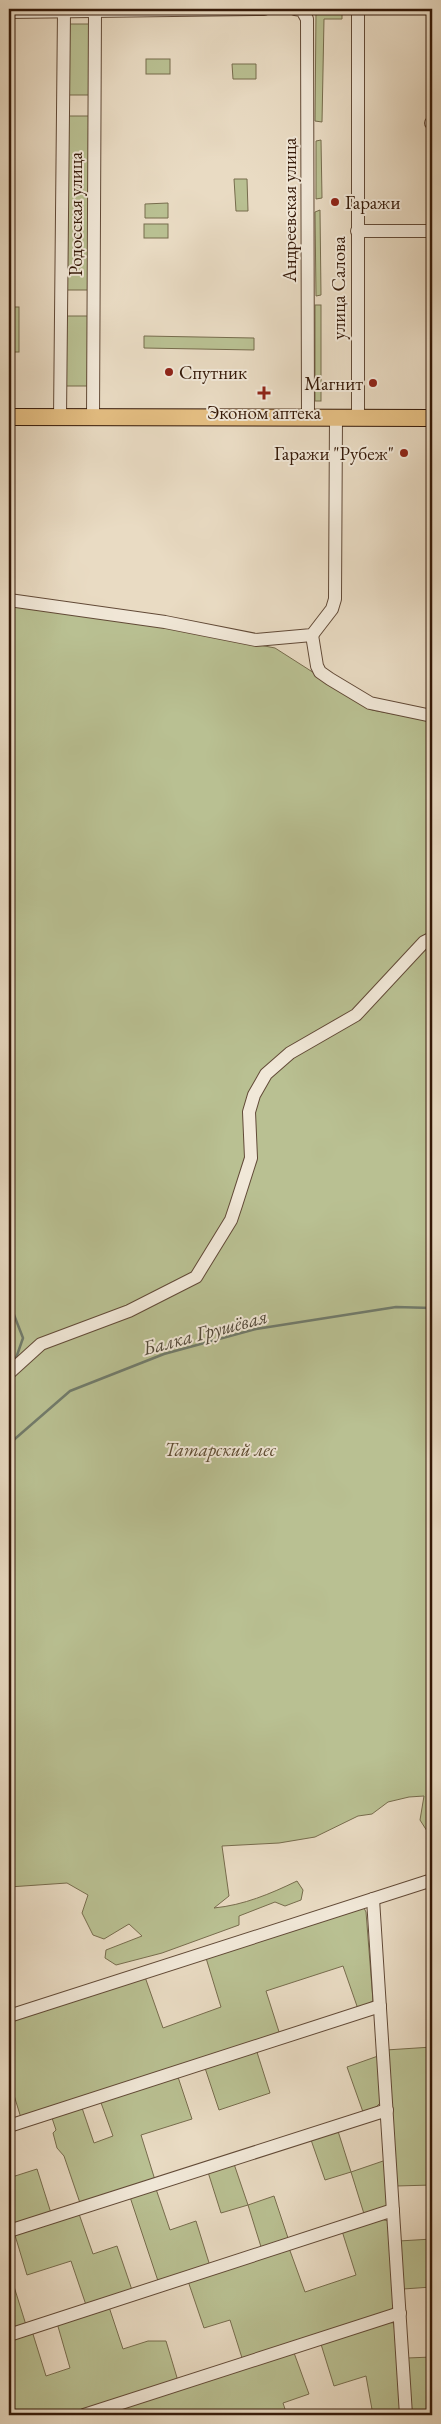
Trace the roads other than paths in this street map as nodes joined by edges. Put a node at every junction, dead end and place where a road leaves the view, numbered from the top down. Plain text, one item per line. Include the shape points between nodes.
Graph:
1 (264, 9) edge
2 (295, 9) edge
3 (358, 9) edge
4 (64, 11) junction
5 (95, 11) junction
6 (9, 12) edge
7 (357, 231) junction
8 (432, 231) edge
9 (9, 417) edge
10 (308, 417) junction
11 (60, 418) junction
12 (93, 418) junction
13 (336, 418) junction
14 (358, 418) junction
15 (432, 418) edge
16 (9, 600) edge
17 (312, 635) junction
18 (432, 716) edge
19 (432, 938) edge
20 (9, 1372) edge
21 (432, 1880) edge
22 (373, 1899) junction
23 (380, 2006) junction
24 (9, 2016) edge
25 (387, 2110) junction
26 (9, 2126) edge
27 (393, 2210) junction
28 (9, 2231) edge
29 (400, 2313) junction
30 (9, 2335) edge
31 (84, 2415) edge
32 (406, 2415) edge

1 - 5 street
2 - 10 street, Андреевская улица via 302,10 306,18
3 - 7 street, улица Салова
4 - 5 street
4 - 6 street
4 - 11 street, Родосская улица
5 - 12 street, Родосская улица
7 - 8 street
7 - 14 street, улица Салова
9 - 11 main road
10 - 12 main road
10 - 13 main road
11 - 12 main road
13 - 14 main road
13 - 17 street via 335,599 332,609
14 - 15 main road
16 - 17 street via 165,622 256,640
17 - 18 street via 320,672 370,703
19 - 20 street via 424,942 356,1015 290,1053 266,1074 249,1112 251,1158 234,1212 196,1277 129,1311 41,1344
21 - 22 street
22 - 23 street
22 - 24 street
23 - 25 street
23 - 26 street
25 - 27 street
25 - 28 street
27 - 29 street
27 - 30 street
29 - 31 street
29 - 32 street

